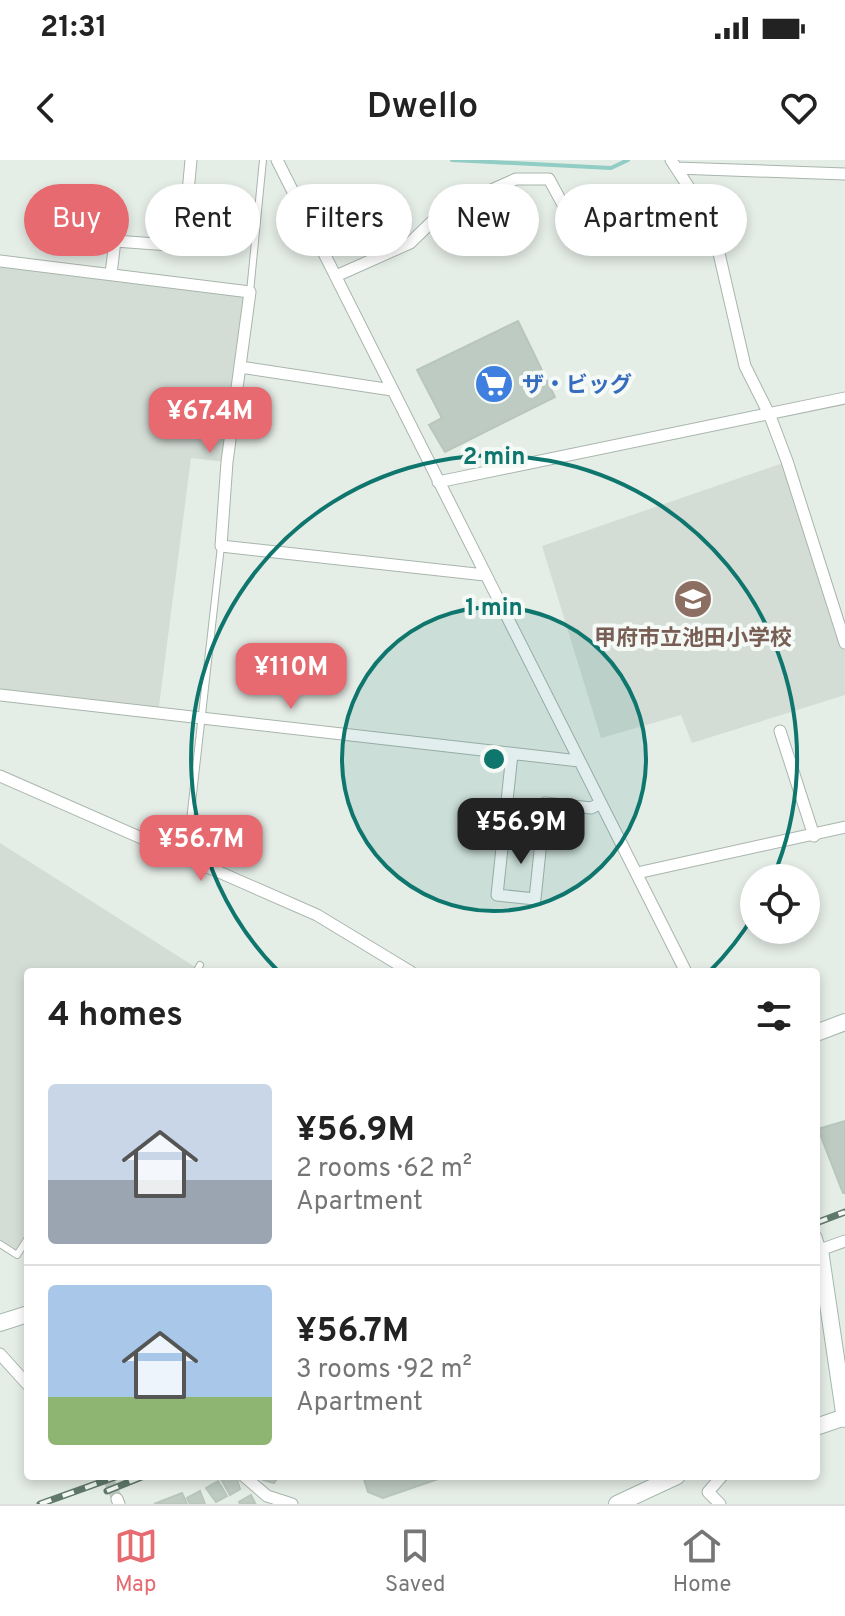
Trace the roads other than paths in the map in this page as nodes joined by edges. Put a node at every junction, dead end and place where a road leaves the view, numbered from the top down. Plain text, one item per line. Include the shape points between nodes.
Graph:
1 (191, 160) edge
2 (263, 160) edge
3 (277, 160) edge
4 (674, 164) edge
5 (717, 165) edge
6 (845, 174) edge
7 (555, 190) edge
8 (0, 261) edge
9 (111, 274) junction
10 (336, 276) junction
11 (250, 292) junction
12 (240, 367) junction
13 (392, 390) junction
14 (845, 398) edge
15 (770, 416) junction
16 (438, 482) junction
17 (221, 546) junction
18 (485, 575) junction
19 (845, 643) edge
20 (0, 695) edge
21 (202, 719) junction
22 (780, 731) dead end
23 (512, 754) junction
24 (579, 761) junction
25 (0, 776) edge
26 (601, 803) junction
27 (845, 827) edge
28 (814, 836) junction
29 (186, 858) junction
30 (637, 873) junction
31 (200, 965) dead end
32 (198, 968) edge
33 (404, 968) edge
34 (684, 968) edge
35 (845, 1022) edge
36 (820, 1031) edge
37 (845, 1241) edge
38 (820, 1243) edge
39 (0, 1244) edge
40 (24, 1244) edge
41 (820, 1255) edge
42 (24, 1315) edge
43 (0, 1323) edge
44 (0, 1354) edge
45 (24, 1381) edge
46 (844, 1397) edge
47 (845, 1417) edge
48 (820, 1426) edge
49 (249, 1480) edge
50 (668, 1480) edge
51 (718, 1480) edge
52 (292, 1504) edge
53 (617, 1504) edge
54 (720, 1504) edge

1 - 9 street via 183,246 115,241
2 - 11 lane
3 - 10 street
4 - 5 street
4 - 15 street via 712,223 745,366
5 - 6 street
7 - 10 street via 549,179 516,179 442,212 410,243
8 - 9 street
9 - 11 street
10 - 13 street
11 - 12 street
12 - 13 street
12 - 17 street
13 - 16 street
14 - 15 street
15 - 16 street
15 - 19 street
16 - 18 street
17 - 18 street
17 - 21 lane
18 - 24 street
20 - 21 street
21 - 23 street
21 - 29 lane
22 - 28 street
23 - 24 street
23 - 26 street via 497,895 535,899 545,803 591,808
24 - 26 street
25 - 29 street
26 - 30 street
27 - 28 street
28 - 30 street
29 - 33 street via 317,915
30 - 34 street
31 - 32 lane
35 - 36 street
37 - 38 street
39 - 40 lane via 17,1255
41 - 46 street
42 - 43 street
44 - 45 street
46 - 47 street
47 - 48 street
49 - 52 street via 267,1496
50 - 53 street
51 - 54 street via 708,1492

